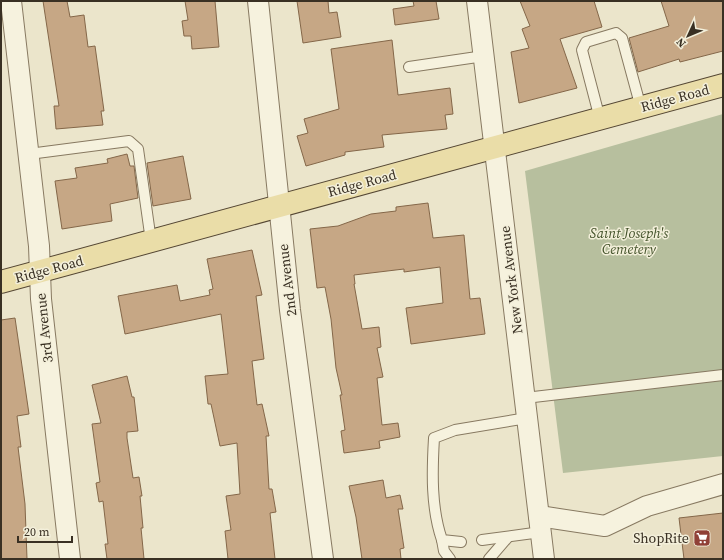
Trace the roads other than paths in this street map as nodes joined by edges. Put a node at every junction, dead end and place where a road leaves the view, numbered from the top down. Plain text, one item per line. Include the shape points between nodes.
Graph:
1 (11, 1) edge
2 (258, 1) edge
3 (477, 1) edge
4 (484, 56) junction
5 (409, 67) dead end
6 (723, 85) edge
7 (641, 108) junction
8 (600, 119) junction
9 (494, 148) junction
10 (29, 154) junction
11 (279, 205) junction
12 (151, 241) junction
13 (40, 272) junction
14 (1, 282) edge
15 (723, 375) edge
16 (525, 398) junction
17 (527, 418) junction
18 (723, 484) edge
19 (540, 524) junction
20 (508, 537) junction
21 (442, 540) junction
22 (482, 540) dead end
23 (460, 542) dead end
24 (70, 559) edge
25 (323, 559) edge
26 (450, 559) edge
27 (489, 559) edge
28 (544, 559) edge

1 - 10 street, 3rd Avenue
2 - 11 street, 2nd Avenue
3 - 4 street, New York Avenue
4 - 5 lane
4 - 9 street, New York Avenue
6 - 7 main road, Ridge Road
7 - 8 main road, Ridge Road
7 - 8 lane via 622,38 616,34 586,42 582,50
8 - 9 main road, Ridge Road
9 - 11 main road, Ridge Road
9 - 16 street, New York Avenue
10 - 12 lane via 129,141 138,149
10 - 13 street, 3rd Avenue
11 - 12 main road, Ridge Road
11 - 25 street, 2nd Avenue
12 - 13 main road, Ridge Road
13 - 14 main road, Ridge Road
13 - 24 street, 3rd Avenue
15 - 16 lane
16 - 17 street, New York Avenue
17 - 19 street, New York Avenue
17 - 21 lane via 455,430 434,438 432,477 438,529
18 - 19 street via 647,506 605,526
19 - 20 lane
19 - 28 street, New York Avenue
20 - 22 lane
20 - 27 lane
21 - 23 lane
21 - 26 lane via 444,551

